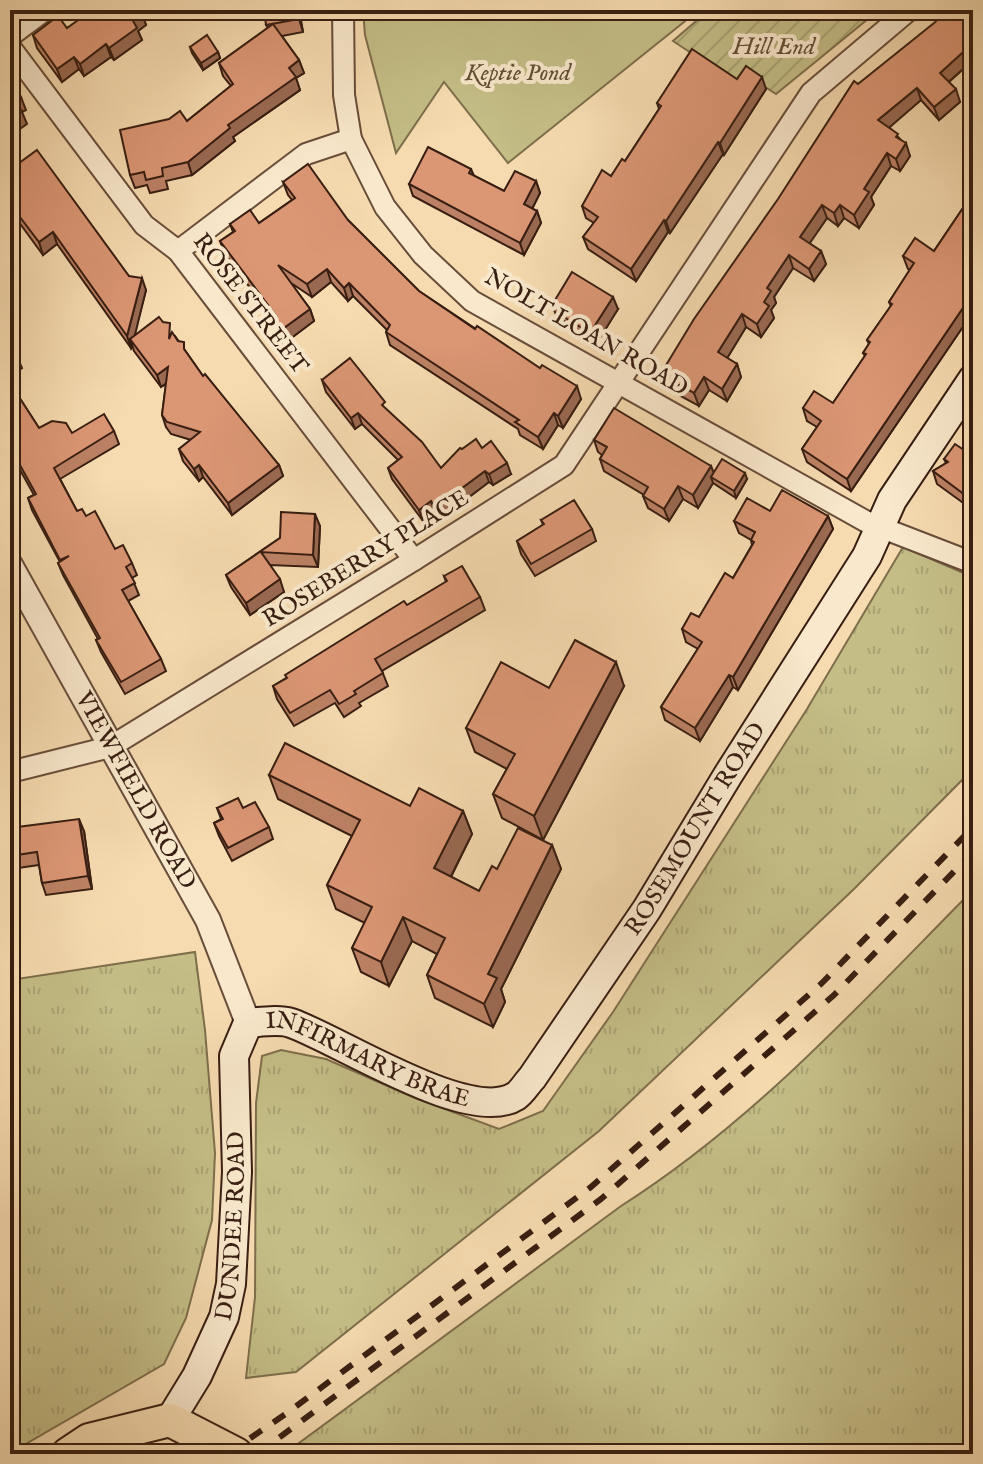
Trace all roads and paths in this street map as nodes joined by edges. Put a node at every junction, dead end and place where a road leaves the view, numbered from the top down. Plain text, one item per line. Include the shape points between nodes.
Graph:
1 (45, 10) edge
2 (343, 10) edge
3 (909, 10) edge
4 (10, 36) edge
5 (10, 47) edge
6 (351, 139) junction
7 (178, 251) junction
8 (973, 379) edge
9 (620, 383) junction
10 (880, 528) junction
11 (414, 560) junction
12 (973, 563) edge
13 (10, 565) edge
14 (110, 747) junction
15 (10, 772) edge
16 (248, 1023) junction
17 (488, 1103) joint
18 (170, 1420) junction
19 (68, 1454) edge
20 (236, 1454) edge

1 - 4 street
2 - 6 street, NOLT LOAN ROAD via 344,95
3 - 9 street, ROSEBERRY PLACE via 811,93
5 - 7 street, ROSE STREET via 144,225
6 - 7 street via 306,154
6 - 9 street, NOLT LOAN ROAD via 385,207 423,255 472,301
7 - 11 street, ROSE STREET
8 - 10 main road, ROSEMOUNT ROAD via 892,500
9 - 10 street, NOLT LOAN ROAD
9 - 11 street, ROSEBERRY PLACE via 564,465
10 - 12 street, NOLT LOAN ROAD
10 - 17 main road, ROSEMOUNT ROAD via 647,909 532,1078 515,1097
11 - 14 street, ROSEBERRY PLACE
13 - 14 street, VIEWFIELD ROAD
14 - 15 street, ROSEBERRY PLACE
14 - 16 street, VIEWFIELD ROAD via 208,920
16 - 17 main road, INFIRMARY BRAE via 288,1021 412,1080
16 - 18 main road, DUNDEE ROAD via 234,1056 237,1172 231,1284 224,1317
18 - 19 main road via 89,1440
18 - 20 main road

